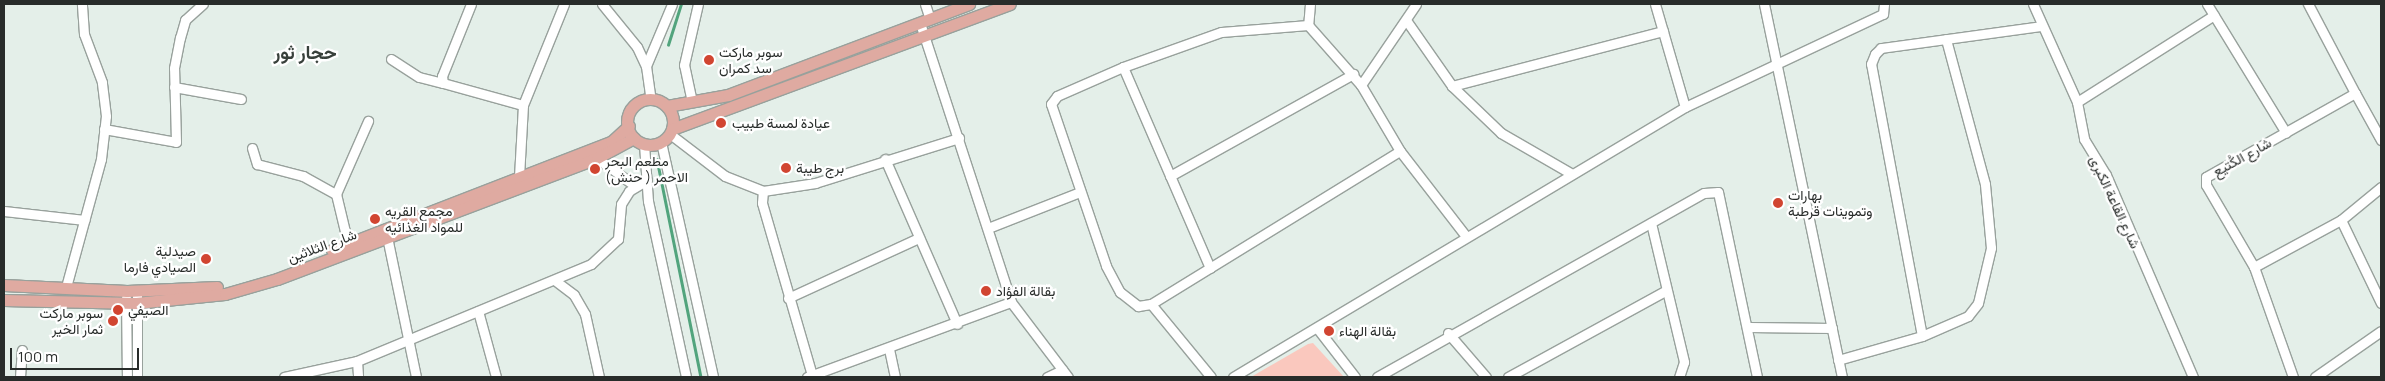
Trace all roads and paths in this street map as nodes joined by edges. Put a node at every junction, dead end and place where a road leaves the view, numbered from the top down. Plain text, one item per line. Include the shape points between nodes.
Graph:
1 (82, 4) edge
2 (203, 4) edge
3 (472, 4) edge
4 (564, 4) edge
5 (602, 4) edge
6 (672, 4) edge
7 (698, 4) edge
8 (924, 4) edge
9 (969, 4) edge
10 (1010, 4) edge
11 (1310, 4) edge
12 (1416, 4) edge
13 (1655, 4) edge
14 (1764, 4) edge
15 (1884, 4) edge
16 (2033, 4) edge
17 (2207, 4) edge
18 (2308, 4) edge
19 (2214, 15) junction
20 (1406, 20) junction
21 (925, 21) junction
22 (1308, 25) junction
23 (2042, 26) junction
24 (1663, 31) junction
25 (924, 38) junction
26 (1946, 38) junction
27 (391, 59) dead end
28 (1776, 64) junction
29 (646, 66) junction
30 (1123, 67) junction
31 (1353, 74) junction
32 (443, 83) junction
33 (1361, 84) junction
34 (1452, 86) junction
35 (174, 87) junction
36 (2355, 93) junction
37 (241, 100) dead end
38 (651, 100) junction
39 (692, 102) junction
40 (2076, 102) junction
41 (523, 105) junction
42 (667, 106) junction
43 (1685, 107) junction
44 (368, 121) dead end
45 (629, 126) junction
46 (104, 129) junction
47 (2286, 133) junction
48 (668, 135) junction
49 (959, 138) junction
50 (2381, 140) edge
51 (639, 141) junction
52 (252, 148) dead end
53 (1400, 151) junction
54 (596, 158) junction
55 (885, 159) junction
56 (1572, 174) junction
57 (519, 176) junction
58 (1170, 176) junction
59 (647, 180) junction
60 (635, 186) junction
61 (2381, 187) edge
62 (763, 191) junction
63 (1080, 192) junction
64 (336, 194) junction
65 (4, 211) edge
66 (84, 220) junction
67 (2341, 220) junction
68 (1651, 223) junction
69 (988, 228) junction
70 (387, 233) junction
71 (1465, 235) junction
72 (916, 239) junction
73 (348, 244) junction
74 (2254, 267) junction
75 (1210, 268) junction
76 (557, 282) junction
77 (4, 285) edge
78 (66, 287) junction
79 (132, 291) junction
80 (1665, 291) junction
81 (788, 298) junction
82 (4, 300) edge
83 (1011, 302) junction
84 (131, 303) junction
85 (2381, 303) edge
86 (1151, 304) junction
87 (478, 311) junction
88 (956, 324) junction
89 (1749, 327) junction
90 (1317, 328) junction
91 (1832, 328) junction
92 (2381, 331) edge
93 (1448, 333) junction
94 (1922, 336) junction
95 (407, 338) junction
96 (889, 349) junction
97 (22, 350) dead end
98 (1838, 360) junction
99 (357, 361) junction
100 (1065, 374) edge
101 (809, 376) edge
102 (20, 377) edge
103 (127, 377) edge
104 (137, 377) edge
105 (284, 377) edge
106 (358, 377) edge
107 (416, 377) edge
108 (496, 377) edge
109 (599, 377) edge
110 (686, 377) edge
111 (713, 377) edge
112 (895, 377) edge
113 (1047, 377) edge
114 (1211, 377) edge
115 (1233, 377) edge
116 (1355, 377) edge
117 (1376, 377) edge
118 (1486, 377) edge
119 (1508, 377) edge
120 (1679, 377) edge
121 (1757, 377) edge
122 (1842, 377) edge
123 (2193, 377) edge
124 (2293, 377) edge
125 (2315, 377) edge

1 - 46 street via 84,34 102,82
2 - 35 street via 182,28
3 - 32 street via 442,76
4 - 41 street
5 - 29 street via 637,47
6 - 29 street
7 - 39 street via 684,65
8 - 21 street
9 - 21 main road
10 - 25 main road
11 - 22 street
12 - 20 street
13 - 24 street
14 - 28 street
15 - 28 street via 1883,14
16 - 23 street, شارع القاعة الكبرى
17 - 19 street
18 - 36 street
19 - 40 street
19 - 47 street
20 - 33 street
20 - 34 street
21 - 25 street
21 - 39 main road via 728,95
22 - 30 street via 1221,32
22 - 31 street
23 - 26 street
23 - 40 street, شارع القاعة الكبرى
24 - 34 street
24 - 43 street
25 - 48 main road
25 - 49 street
26 - 94 street via 1983,177 1991,248 1975,310
26 - 94 street via 1881,48 1871,64
27 - 32 street via 419,77
28 - 43 street
28 - 91 street
29 - 38 street
30 - 58 street
30 - 63 street via 1057,96 1052,104
31 - 33 street
31 - 58 street
32 - 41 street
33 - 53 street
34 - 56 street via 1501,134
35 - 37 street
35 - 46 street via 176,142
36 - 47 street, شارع الكُتيع
36 - 50 street
38 - 42 main road
38 - 45 main road via 635,106
39 - 42 main road
40 - 123 street, شارع القاعة الكبرى via 2084,139 2106,175
41 - 57 street
42 - 48 main road
43 - 56 street
44 - 64 street
45 - 51 main road
45 - 57 main road, شارع الثلاثين via 611,142
46 - 66 street
47 - 74 street, شارع الكُتيع via 2206,177 2206,185
48 - 51 main road
48 - 62 street via 725,176
48 - 111 street
49 - 55 street
49 - 69 street
51 - 54 main road, شارع الثلاثين
51 - 59 street
52 - 64 street via 256,164 303,176
53 - 71 street
53 - 75 street
54 - 60 street
54 - 70 main road, شارع الثلاثين
55 - 62 street via 815,182
55 - 72 street
56 - 71 street
57 - 70 main road, شارع الثلاثين
58 - 75 street
59 - 60 street
59 - 110 street
60 - 76 street via 621,204 621,230 613,247
61 - 67 street
62 - 81 street via 762,203
63 - 69 street
63 - 86 street via 1120,292 1138,306
64 - 73 street
65 - 66 street
66 - 78 street
67 - 74 street
67 - 85 street
68 - 80 street
68 - 89 street via 1704,193 1718,192
68 - 93 street
69 - 83 street
70 - 73 main road, شارع الثلاثين
70 - 84 main road, شارع الثلاثين via 225,294
70 - 95 street
71 - 90 street
72 - 81 street
72 - 88 street
73 - 79 main road, شارع الثلاثين via 222,287
74 - 124 street, شارع الكُتيع
75 - 86 street
76 - 87 street
76 - 109 street via 574,295 585,314
77 - 78 main road, شارع الثلاثين
78 - 79 main road, شارع الثلاثين
79 - 84 street
80 - 119 street
80 - 120 street via 1684,362
81 - 101 street
82 - 84 main road, شارع الثلاثين
83 - 88 street
83 - 100 street
84 - 103 street
84 - 104 street
86 - 114 street
87 - 95 street
87 - 108 street
88 - 96 street
89 - 91 street
89 - 121 street
90 - 115 street
90 - 116 street
91 - 98 street
92 - 125 street
93 - 117 street
93 - 118 street
94 - 98 street
95 - 99 street
95 - 107 street
96 - 101 street
96 - 112 street
97 - 102 street
98 - 122 street
99 - 105 street
99 - 106 street
100 - 113 street

